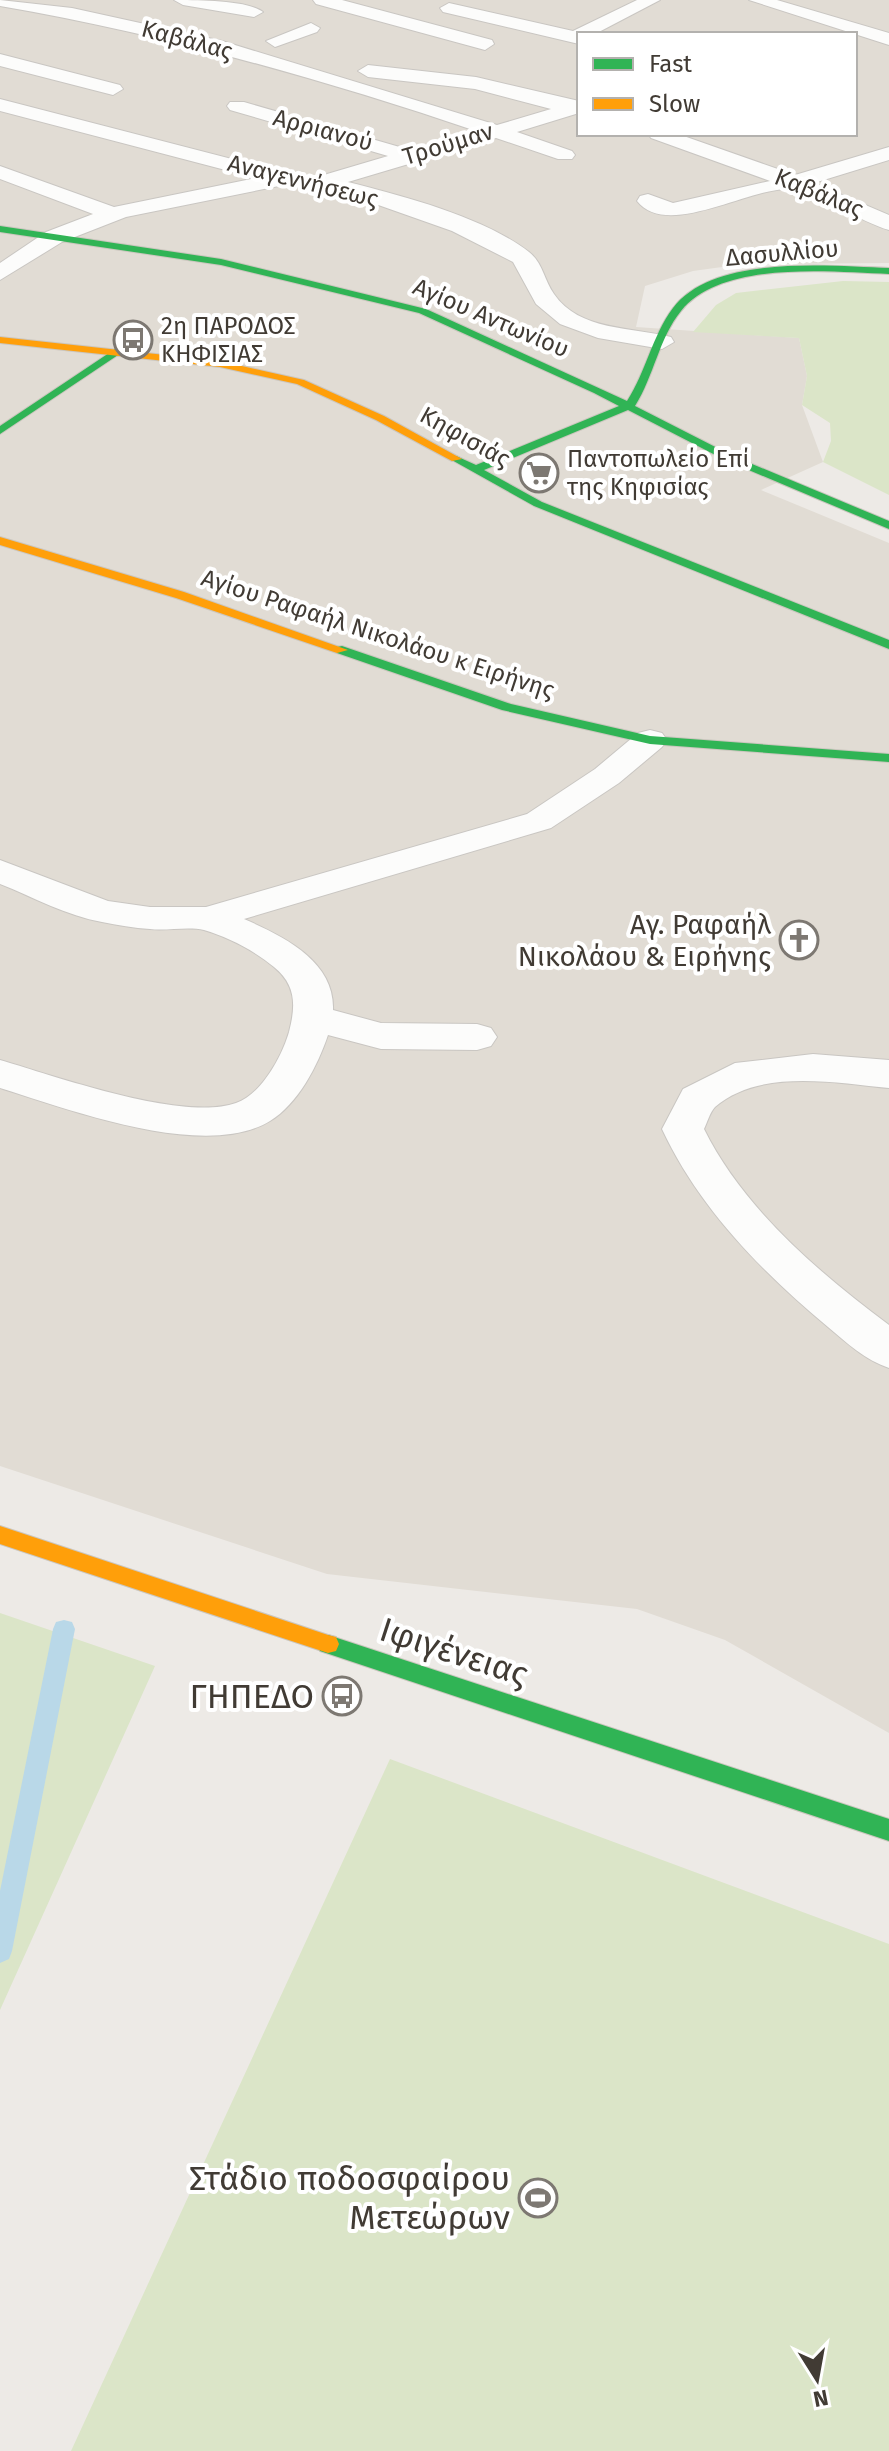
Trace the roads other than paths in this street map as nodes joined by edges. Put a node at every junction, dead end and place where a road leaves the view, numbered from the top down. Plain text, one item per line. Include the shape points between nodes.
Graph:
1 (183, 0) edge
2 (322, 0) edge
3 (651, 0) edge
4 (758, 0) edge
5 (0, 1) edge
6 (445, 3) edge
7 (140, 5) dead end
8 (254, 12) dead end
9 (106, 19) junction
10 (311, 28) dead end
11 (586, 32) edge
12 (577, 36) edge
13 (275, 41) dead end
14 (889, 42) edge
15 (485, 44) dead end
16 (857, 50) edge
17 (0, 60) edge
18 (326, 75) junction
19 (113, 89) dead end
20 (0, 105) edge
21 (237, 106) dead end
22 (577, 109) edge
23 (33, 113) junction
24 (0, 129) edge
25 (496, 130) junction
26 (664, 136) edge
27 (889, 153) edge
28 (565, 155) dead end
29 (409, 156) junction
30 (0, 172) edge
31 (285, 179) junction
32 (794, 182) junction
33 (318, 184) junction
34 (648, 201) dead end
35 (113, 214) junction
36 (889, 223) edge
37 (0, 229) edge
38 (54, 237) junction
39 (889, 271) edge
40 (0, 273) edge
41 (0, 340) edge
42 (662, 342) junction
43 (119, 351) junction
44 (629, 406) junction
45 (0, 431) edge
46 (474, 470) junction
47 (889, 525) edge
48 (0, 541) edge
49 (889, 645) edge
50 (650, 740) junction
51 (889, 758) edge
52 (0, 871) edge
53 (208, 918) junction
54 (313, 1018) junction
55 (477, 1037) dead end
56 (0, 1074) edge
57 (889, 1074) edge
58 (889, 1350) edge
59 (0, 1535) edge
60 (889, 1830) edge

1 - 8 street
2 - 15 street
3 - 11 street
4 - 14 street
5 - 9 street, Καβάλας
6 - 12 street
7 - 9 street
9 - 18 street, Καβάλας
10 - 13 street
14 - 16 street
17 - 19 street
18 - 22 street, Καβάλας via 367,71 433,76
18 - 25 street, Καβάλας
20 - 23 street, Αναγεννήσεως
21 - 29 street, Αρριανού
22 - 25 street, Τρούμαν
23 - 24 street
23 - 31 street, Αναγεννήσεως
25 - 28 street, Καβάλας
25 - 29 street, Τρούμαν
26 - 32 street, Καβάλας
27 - 32 street
29 - 33 street, Τρούμαν
30 - 35 street
31 - 33 street, Αναγεννήσεως
31 - 35 street
32 - 34 street via 671,210
32 - 36 street, Καβάλας
33 - 42 street, Αναγεννήσεως via 358,192 500,245 527,263 540,291 563,317 612,334
35 - 38 street
37 - 38 street, Αγίου Αντωνίου
38 - 40 street
38 - 44 street, Αγίου Αντωνίου via 256,268 412,308
39 - 42 street, Δασυλλίου via 776,273 711,284 685,299
41 - 43 street, Κηφισιάς
42 - 44 street, Δασυλλίου
43 - 45 street
43 - 46 street, Κηφισιάς via 228,365 300,382
44 - 46 street
44 - 47 street, Αγίου Αντωνίου via 729,458
46 - 49 street, Κηφισιάς via 538,504
48 - 50 street, Αγίου Ραφαήλ Νικολάου κ Ειρήνης via 180,595 507,707
50 - 51 street, Αγίου Ραφαήλ Νικολάου κ Ειρήνης
50 - 53 street via 539,821
52 - 53 street via 101,911
53 - 54 street via 279,952 299,969 315,997
54 - 55 street via 381,1036
54 - 56 street via 277,1093 264,1109 242,1118 172,1117
57 - 58 street via 813,1067 749,1073 698,1099 683,1129 692,1155 741,1217 856,1326
59 - 60 street, Ιφιγένειας

